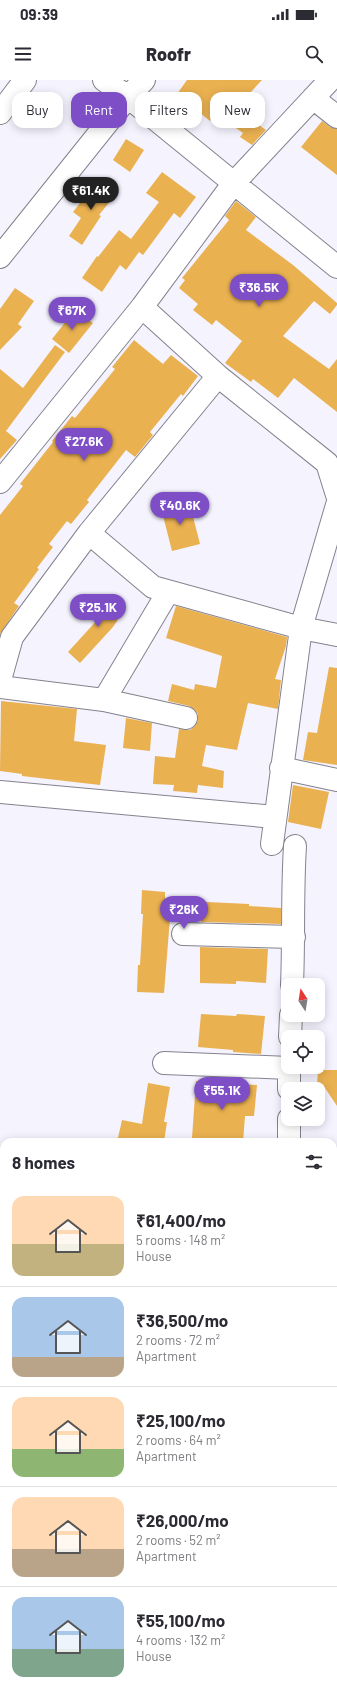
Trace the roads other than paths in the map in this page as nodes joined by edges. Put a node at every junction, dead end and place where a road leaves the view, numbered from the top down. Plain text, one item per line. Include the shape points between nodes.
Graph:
1 (24, 80) edge
2 (104, 80) edge
3 (144, 80) edge
4 (330, 80) edge
5 (128, 97) junction
6 (313, 98) junction
7 (0, 113) edge
8 (337, 117) edge
9 (233, 184) junction
10 (0, 257) edge
11 (337, 267) edge
12 (142, 307) junction
13 (218, 376) junction
14 (0, 482) edge
15 (337, 495) edge
16 (337, 505) edge
17 (89, 533) junction
18 (168, 592) junction
19 (301, 628) junction
20 (337, 635) edge
21 (0, 680) edge
22 (0, 687) edge
23 (104, 700) junction
24 (186, 718) dead end
25 (281, 768) junction
26 (337, 780) edge
27 (0, 792) edge
28 (275, 817) junction
29 (272, 844) dead end
30 (295, 846) dead end
31 (183, 934) dead end
32 (294, 937) junction
33 (292, 978) edge
34 (164, 1063) dead end
35 (281, 1067) edge
36 (289, 1126) edge
37 (289, 1138) edge

1 - 7 street
2 - 5 street
3 - 5 street
4 - 6 street
5 - 9 street
5 - 10 street
6 - 8 street
6 - 9 street
9 - 11 street
9 - 12 street
12 - 13 street
12 - 14 street
13 - 15 street via 327,463
13 - 17 street
16 - 19 street
17 - 18 street via 154,587
17 - 21 street via 12,637
18 - 19 street
18 - 23 street
19 - 20 street
19 - 25 street
22 - 23 street
23 - 24 street
25 - 26 street
25 - 28 street
27 - 28 street
28 - 29 street
30 - 32 street
31 - 32 street
32 - 33 street
34 - 35 street
36 - 37 street

